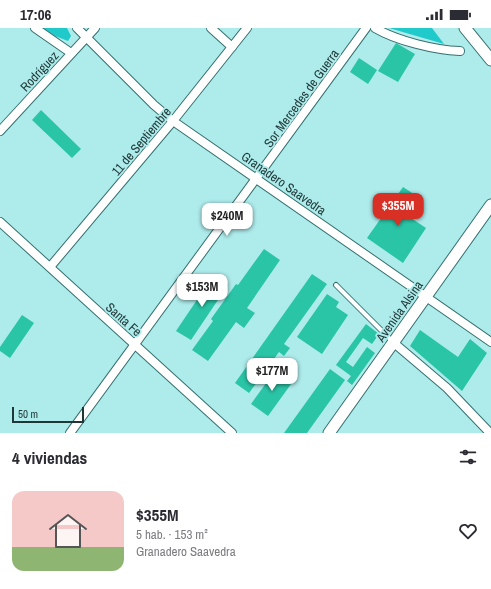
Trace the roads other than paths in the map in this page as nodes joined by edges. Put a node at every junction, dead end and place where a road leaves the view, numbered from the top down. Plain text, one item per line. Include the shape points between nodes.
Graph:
1 (35, 28) edge
2 (77, 28) edge
3 (95, 28) edge
4 (211, 28) edge
5 (247, 28) edge
6 (366, 28) edge
7 (375, 28) edge
8 (465, 28) edge
9 (86, 38) junction
10 (232, 47) junction
11 (460, 51) dead end
12 (71, 53) junction
13 (491, 60) edge
14 (173, 121) junction
15 (0, 131) edge
16 (256, 180) junction
17 (491, 205) edge
18 (0, 222) edge
19 (50, 267) junction
20 (336, 285) dead end
21 (427, 296) junction
22 (491, 342) edge
23 (394, 343) junction
24 (135, 344) junction
25 (70, 433) edge
26 (232, 433) edge
27 (329, 433) edge
28 (490, 433) edge

1 - 12 street
2 - 9 street, Granadero Saavedra
3 - 9 street, Rodríguez
4 - 10 street
5 - 10 street, 11 de Septiembre
6 - 16 street, Sor Mercedes de Guerra
7 - 11 street via 392,37 445,51
8 - 13 main road
9 - 12 street, Rodríguez
9 - 14 street, Granadero Saavedra
10 - 14 street, 11 de Septiembre
12 - 15 street, Rodríguez
14 - 16 street, Granadero Saavedra
14 - 19 street, 11 de Septiembre
16 - 21 street, Granadero Saavedra
16 - 24 street, Sor Mercedes de Guerra
17 - 21 main road, Avenida Alsina
18 - 19 street, Santa Fe
19 - 24 street, Santa Fe
20 - 23 lane
21 - 22 street, Granadero Saavedra
21 - 23 main road, Avenida Alsina
23 - 27 main road, Avenida Alsina
23 - 28 street via 453,394
24 - 25 street, Sor Mercedes de Guerra
24 - 26 street, Santa Fe

